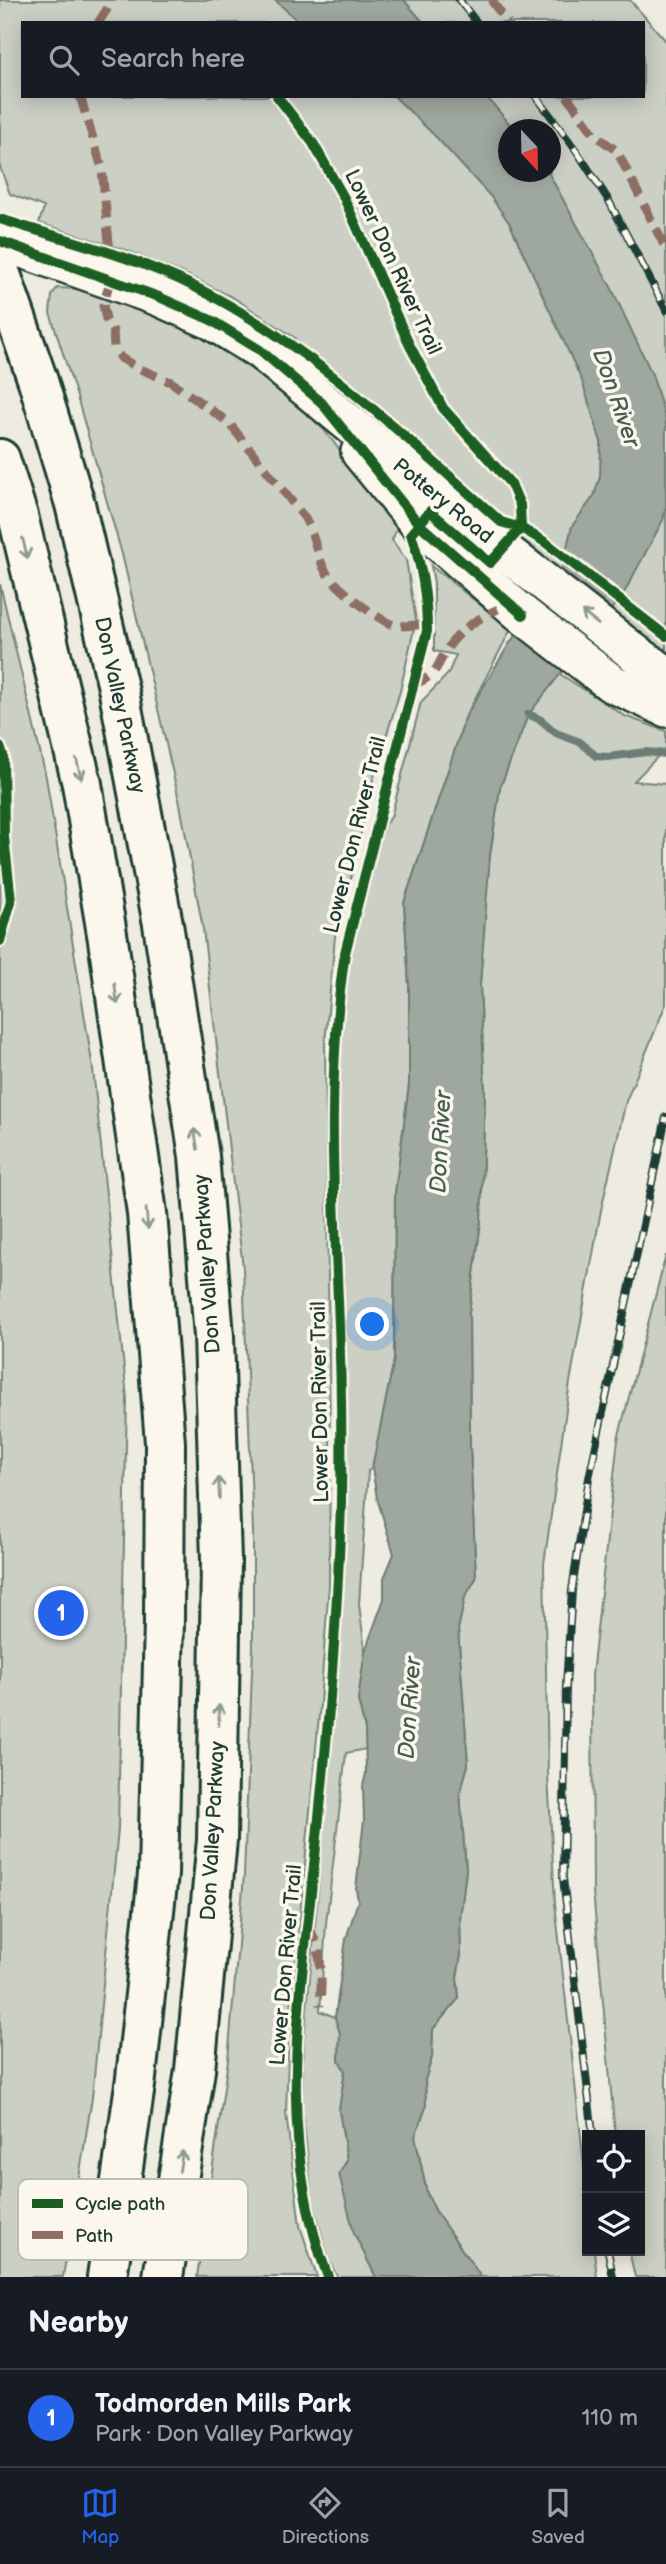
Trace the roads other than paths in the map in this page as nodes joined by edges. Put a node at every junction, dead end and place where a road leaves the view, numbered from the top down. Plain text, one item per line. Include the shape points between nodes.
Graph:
1 (0, 241) edge
2 (5, 287) edge
3 (321, 402) junction
4 (0, 459) edge
5 (666, 675) edge
6 (666, 708) edge
7 (121, 2179) edge
8 (178, 2179) edge

1 - 3 street, Pottery Road via 118,281 211,320 260,350
8 -> 2 highway, Don Valley Parkway via 195,2070 217,1840 221,1560 214,1336 199,1156 120,692 75,504
5 -> 3 street, Pottery Road
3 - 6 street, Pottery Road via 419,524 523,615 611,683
4 -> 7 highway via 82,783 147,1213 164,1443 158,1874

